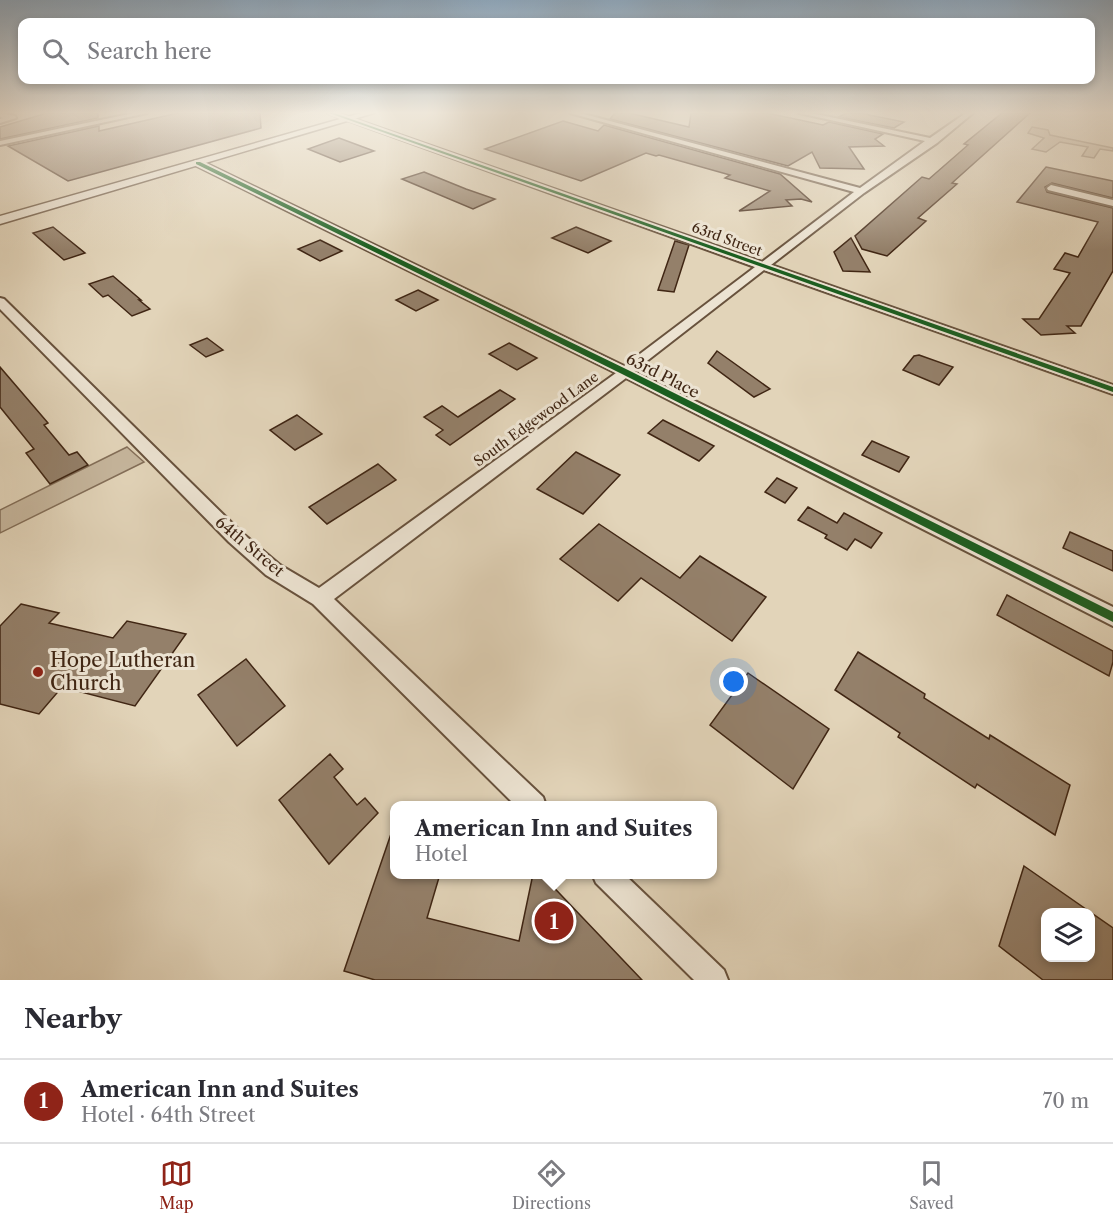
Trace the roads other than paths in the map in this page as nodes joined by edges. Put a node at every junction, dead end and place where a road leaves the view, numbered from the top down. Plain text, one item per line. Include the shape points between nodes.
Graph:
1 (209, 159) edge
2 (461, 159) edge
3 (742, 159) edge
4 (908, 159) edge
5 (198, 162) junction
6 (1051, 188) dead end
7 (861, 191) junction
8 (1113, 203) edge
9 (0, 220) edge
10 (765, 267) junction
11 (0, 302) edge
12 (625, 372) junction
13 (1113, 390) edge
14 (320, 598) junction
15 (1113, 617) edge
16 (529, 801) edge
17 (610, 879) edge
18 (714, 980) edge

1 - 5 street
2 - 10 street, 63rd Street
3 - 7 street
4 - 7 street, South Edgewood Lane
5 - 9 street
5 - 12 street, 63rd Place
6 - 8 street
7 - 10 street, South Edgewood Lane
10 - 12 street, South Edgewood Lane
10 - 13 street, 63rd Street
11 - 14 street, 64th Street via 235,537 273,570
12 - 14 street, South Edgewood Lane
12 - 15 street, 63rd Place
14 - 16 street, 64th Street
17 - 18 street

